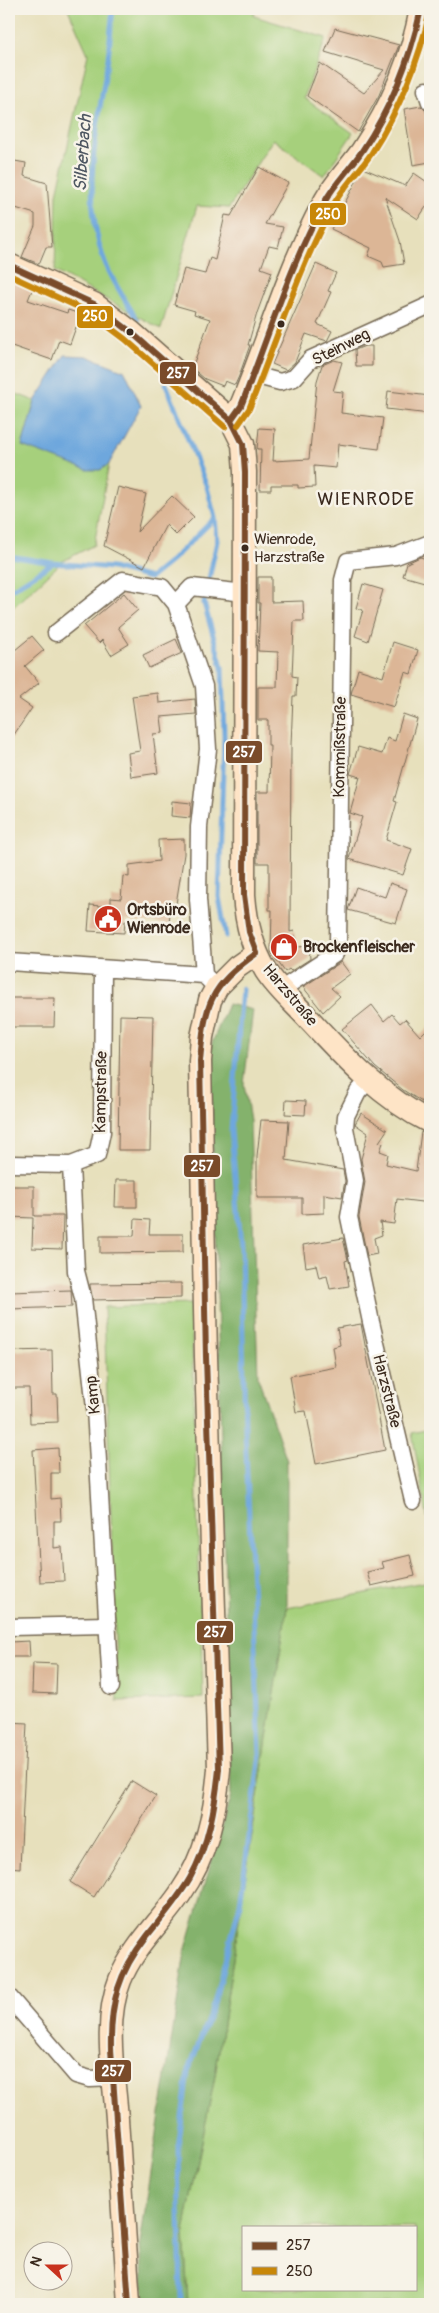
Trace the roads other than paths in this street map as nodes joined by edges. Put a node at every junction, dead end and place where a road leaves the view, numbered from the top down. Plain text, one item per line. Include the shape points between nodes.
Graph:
1 (421, 9) edge
2 (9, 265) edge
3 (430, 304) edge
4 (254, 375) junction
5 (230, 420) junction
6 (430, 543) edge
7 (244, 593) junction
8 (176, 604) junction
9 (56, 634) dead end
10 (257, 953) junction
11 (9, 962) edge
12 (103, 969) junction
13 (211, 981) junction
14 (282, 989) junction
15 (368, 1081) junction
16 (430, 1122) edge
17 (9, 1164) edge
18 (71, 1165) junction
19 (413, 1501) dead end
20 (108, 1625) junction
21 (9, 1627) edge
22 (111, 1687) dead end
23 (9, 1997) edge
24 (114, 2078) junction
25 (129, 2304) edge

1 - 4 street via 415,42 392,99 363,149 325,201 305,243
2 - 5 street via 94,304
3 - 4 street, Steinweg via 311,359 294,378 280,382
4 - 5 street via 241,406
5 - 7 street, Harzstraße via 243,444 246,472
6 - 14 street, Kommißstraße via 396,556 348,561 342,580 338,943 335,954
7 - 8 street via 192,587
7 - 10 street, Harzstraße via 244,895 249,932
8 - 9 street via 162,587 123,580
8 - 13 street via 204,686 208,749 199,827 198,899
10 - 13 street
10 - 14 street, Harzstraße via 267,972
11 - 12 street
12 - 13 street
12 - 18 street, Kampstraße via 102,1132 97,1156
13 - 24 street via 200,1068 219,1769 215,1810 199,1862 180,1894 139,1946 120,1981 112,2024
14 - 15 street, Harzstraße
15 - 16 street, Harzstraße via 406,1110
15 - 19 street, Harzstraße via 358,1092 346,1116 345,1128 355,1180 349,1217 370,1322
17 - 18 street, Kampstraße
18 - 20 street, Kamp via 76,1271 83,1298 95,1409
20 - 21 street
20 - 22 street, Kamp
23 - 24 street via 76,2075 90,2079
24 - 25 street

